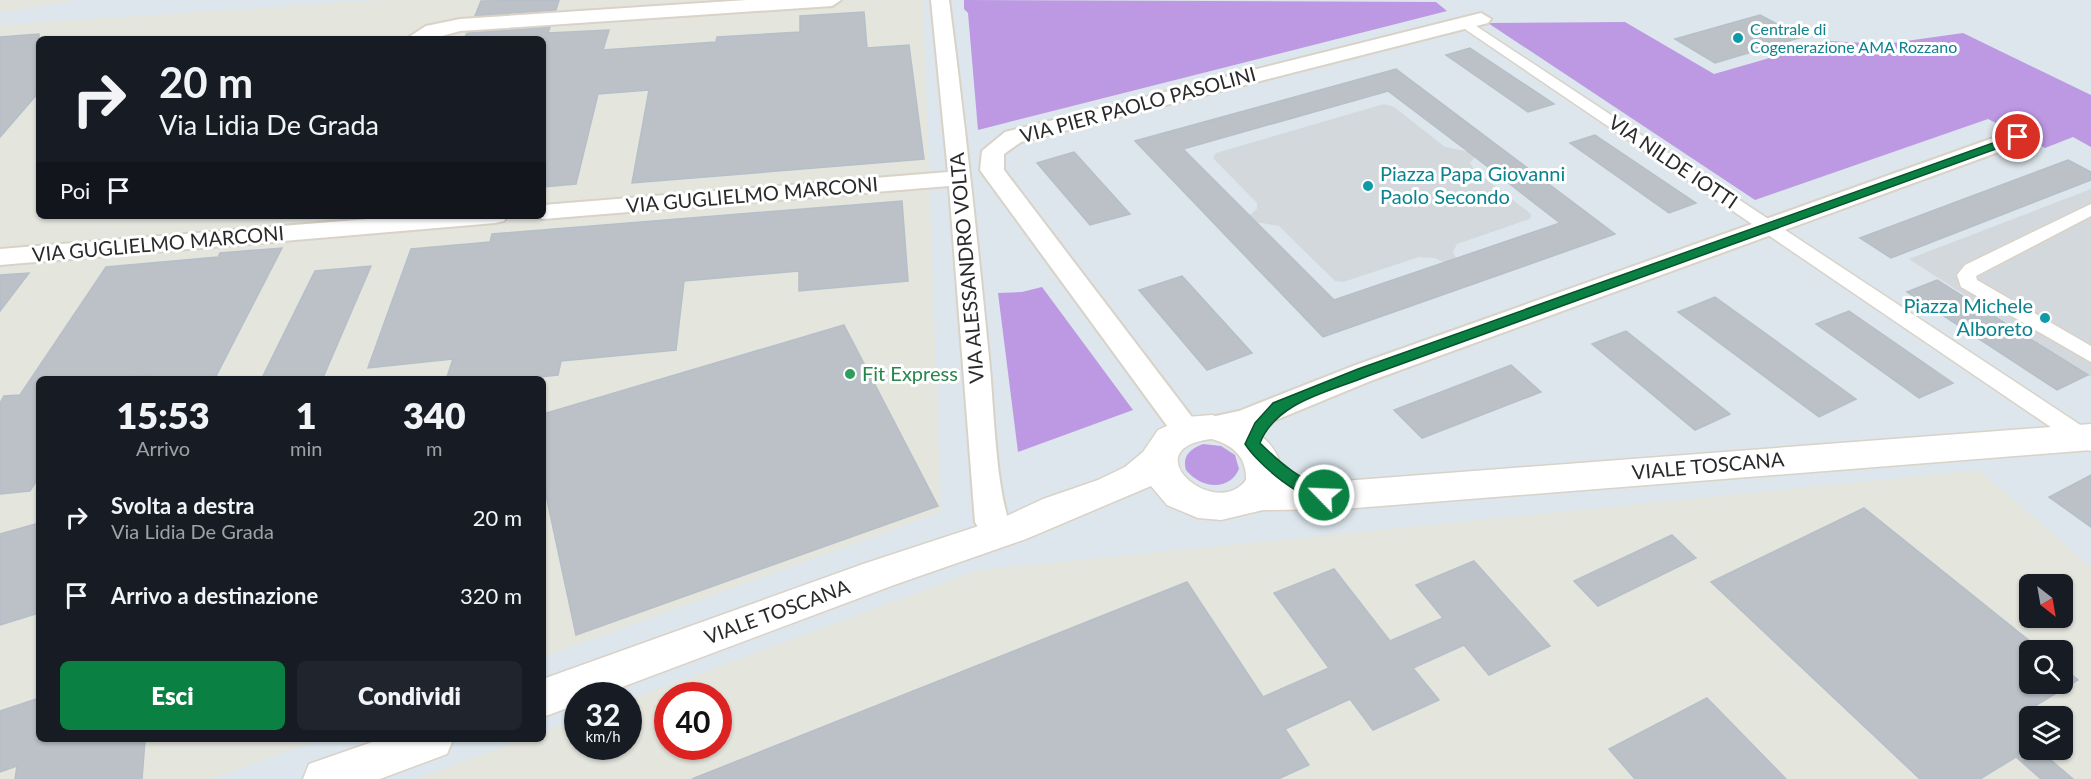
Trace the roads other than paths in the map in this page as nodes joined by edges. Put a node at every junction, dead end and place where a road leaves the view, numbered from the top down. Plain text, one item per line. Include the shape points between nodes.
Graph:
1 (832, 0) edge
2 (940, 0) edge
3 (1472, 20) joint
4 (424, 34) edge
5 (2018, 137) dead end
6 (960, 178) junction
7 (2091, 209) edge
8 (546, 212) edge
9 (422, 219) edge
10 (324, 223) edge
11 (1769, 227) junction
12 (0, 257) edge
13 (2091, 355) edge
14 (1278, 407) junction
15 (1199, 428) junction
16 (2088, 439) edge
17 (1256, 449) junction
18 (1160, 453) junction
19 (1324, 495) junction
20 (1191, 501) junction
21 (1238, 502) junction
22 (1006, 531) junction
23 (546, 697) edge
24 (427, 742) edge
25 (325, 779) edge

1 - 4 street via 460,25
2 - 6 street, VIA ALESSANDRO VOLTA
3 - 11 street, VIA NILDE IOTTI
3 - 15 street, VIA PIER PAOLO PASOLINI via 1040,129 1013,137 993,151 992,170 1002,185
5 - 11 street
6 - 8 street, VIA GUGLIELMO MARCONI
6 - 22 street, VIA ALESSANDRO VOLTA via 985,471 992,522
7 - 13 street via 1966,275 1968,283
9 - 10 street, VIA GUGLIELMO MARCONI
10 - 12 street, VIA GUGLIELMO MARCONI
11 - 14 street
11 - 16 street, VIA NILDE IOTTI
14 - 15 street via 1244,421
14 - 17 street via 1260,426
15 - 17 street via 1233,432
15 - 18 street via 1172,438
16 - 19 street, VIALE TOSCANA
17 - 19 street, VIALE TOSCANA via 1281,473
17 - 21 street via 1265,467 1262,484
18 - 20 street via 1164,479 1177,494
18 - 22 street, VIALE TOSCANA via 1150,467 1131,481
19 - 21 street, VIALE TOSCANA via 1263,496
20 - 21 street via 1217,506
20 - 22 street, VIALE TOSCANA via 1148,498 1056,523
22 - 23 street, VIALE TOSCANA
24 - 25 street

